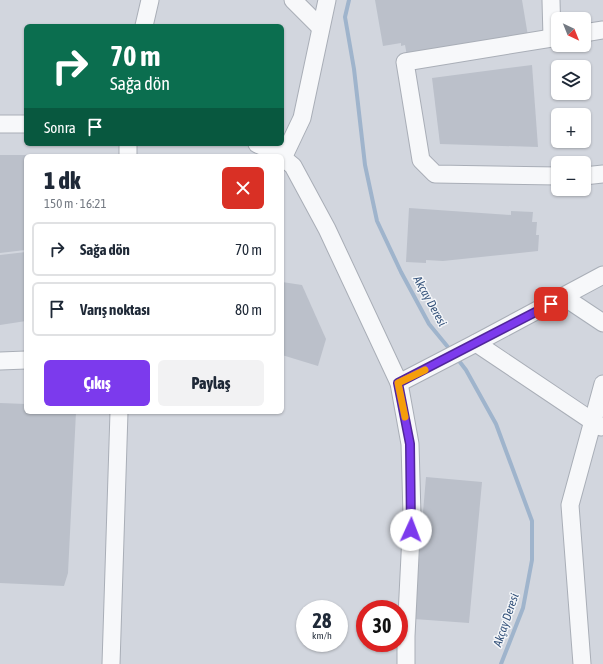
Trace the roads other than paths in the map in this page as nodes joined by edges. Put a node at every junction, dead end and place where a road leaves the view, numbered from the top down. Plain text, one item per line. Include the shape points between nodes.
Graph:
1 (150, 0) edge
2 (293, 0) edge
3 (327, 0) edge
4 (551, 0) edge
5 (552, 12) edge
6 (144, 24) edge
7 (320, 27) junction
8 (603, 30) edge
9 (591, 32) edge
10 (551, 39) edge
11 (0, 124) edge
12 (24, 124) edge
13 (262, 146) edge
14 (278, 154) edge
15 (284, 154) edge
16 (284, 159) edge
17 (603, 174) edge
18 (591, 175) edge
19 (551, 176) edge
20 (603, 275) edge
21 (564, 297) junction
22 (603, 323) edge
23 (469, 347) junction
24 (24, 360) edge
25 (0, 361) edge
26 (398, 383) junction
27 (603, 384) edge
28 (120, 414) edge
29 (598, 425) edge
30 (111, 664) edge
31 (406, 664) edge
32 (582, 664) edge

1 - 6 street
2 - 7 street
3 - 7 street
4 - 5 street
7 - 15 street via 302,118
8 - 9 street
10 - 19 street via 405,62 421,160 435,174
11 - 12 street
13 - 14 street
16 - 26 street via 293,166 327,229
17 - 18 street
20 - 21 street
21 - 22 street
21 - 23 street
23 - 26 street
23 - 29 street
24 - 25 street
26 - 31 street via 410,444 412,515
27 - 29 street
28 - 30 street
29 - 32 street via 570,505

